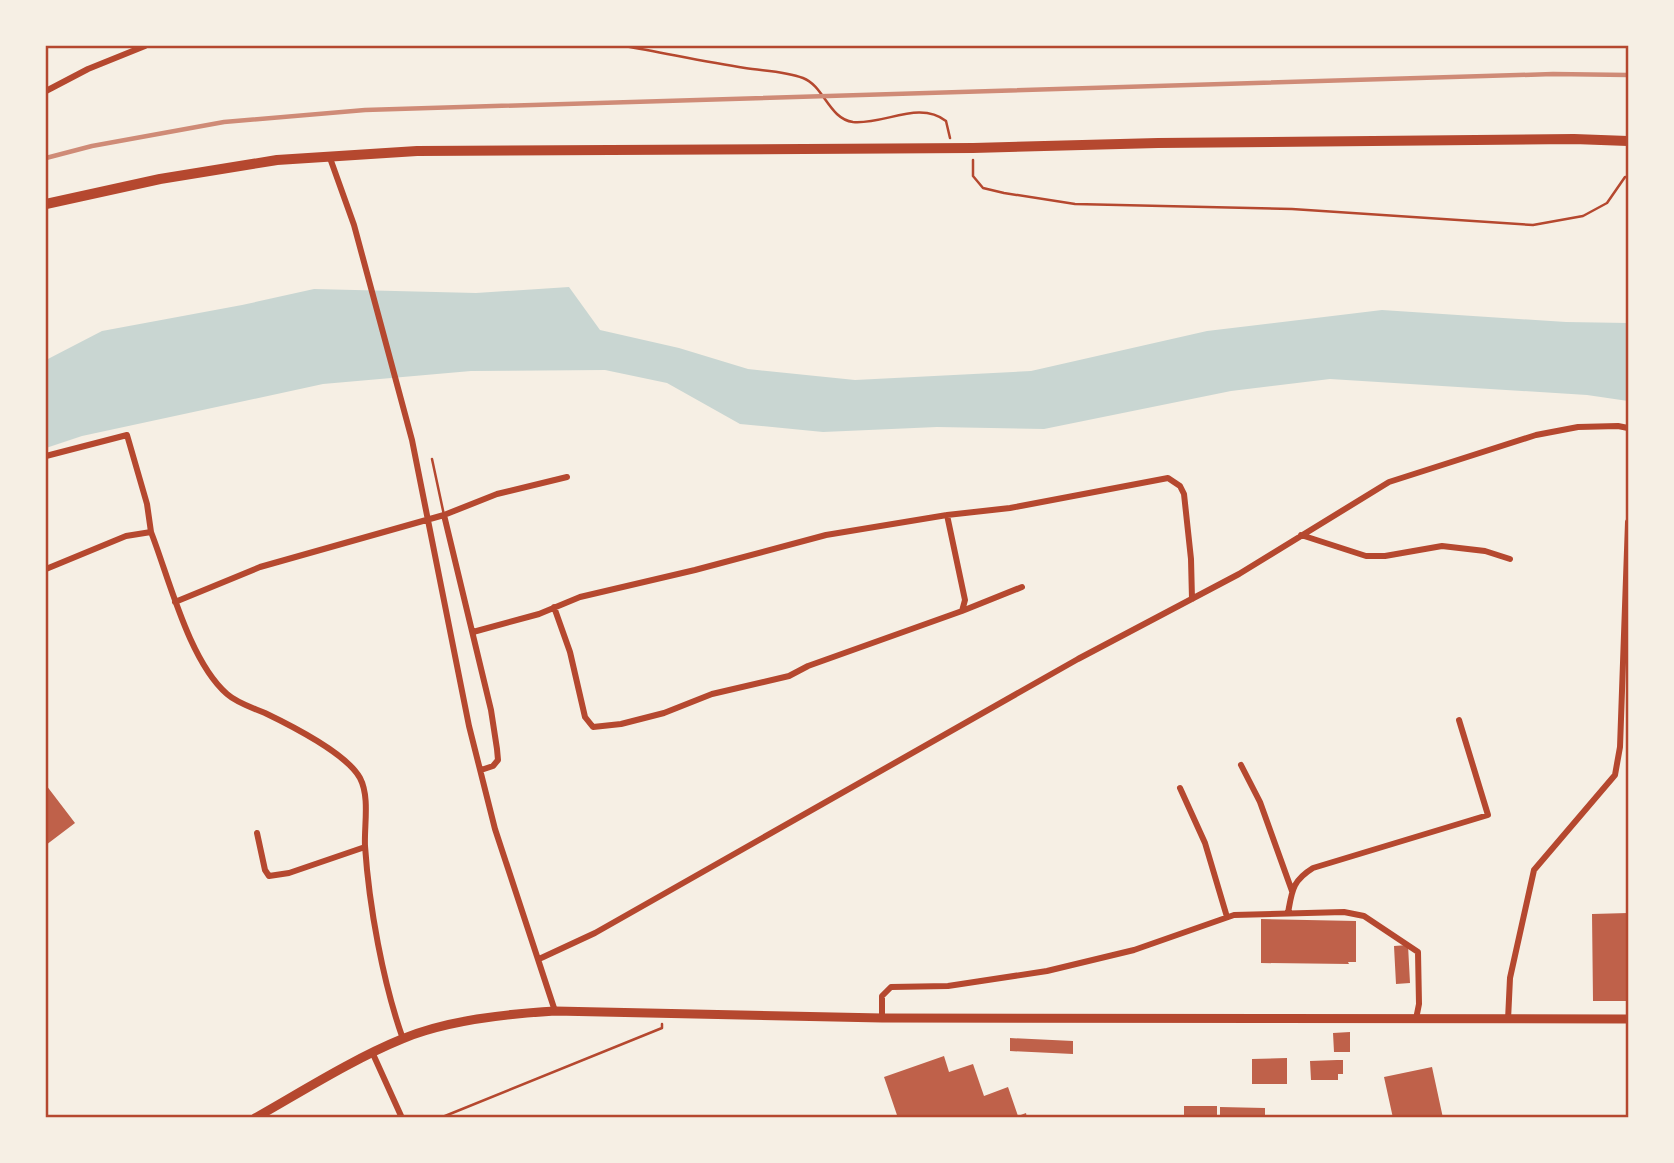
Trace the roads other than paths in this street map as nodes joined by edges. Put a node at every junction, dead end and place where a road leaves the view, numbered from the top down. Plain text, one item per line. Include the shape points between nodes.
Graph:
1 (145, 46) edge
2 (46, 91) edge
3 (1629, 141) edge
4 (330, 158) junction
5 (46, 204) edge
6 (1629, 428) edge
7 (46, 456) edge
8 (432, 459) dead end
9 (568, 478) dead end
10 (444, 515) junction
11 (947, 515) junction
12 (1629, 522) edge
13 (151, 532) junction
14 (1301, 535) junction
15 (1510, 559) dead end
16 (46, 569) edge
17 (1022, 587) dead end
18 (1192, 599) junction
19 (175, 602) junction
20 (554, 607) junction
21 (962, 611) junction
22 (473, 632) junction
23 (1459, 720) dead end
24 (1241, 765) dead end
25 (481, 771) junction
26 (1180, 788) dead end
27 (257, 833) dead end
28 (365, 847) junction
29 (1292, 891) junction
30 (1288, 913) junction
31 (1227, 917) junction
32 (539, 959) junction
33 (555, 1012) junction
34 (882, 1018) junction
35 (1416, 1019) junction
36 (1629, 1019) edge
37 (1508, 1020) junction
38 (403, 1039) junction
39 (373, 1054) junction
40 (255, 1118) edge
41 (402, 1118) edge

1 - 2 street
3 - 4 highway via 417,151
4 - 5 highway via 277,160
4 - 25 street via 354,225 412,440
6 - 14 street via 1578,427 1483,450 1390,482
7 - 13 street via 127,435
8 - 10 lane
9 - 10 street via 497,494
10 - 19 street via 260,567
10 - 22 street
11 - 18 street via 1168,478 1184,494
11 - 20 street via 826,535
11 - 21 street via 965,600
12 - 37 street via 1615,775 1534,870 1510,978
13 - 16 street via 126,536
13 - 19 street
14 - 15 street via 1366,556 1442,546
14 - 18 street
17 - 21 street
18 - 32 street via 595,933
19 - 28 street via 211,676 228,695 296,727 358,775 364,786
20 - 21 street via 585,718 593,727 664,713 712,694 789,676
20 - 22 street
22 - 25 street via 498,760
23 - 29 street via 1488,815 1312,868 1298,877
24 - 29 street via 1260,802
25 - 32 street via 495,829
26 - 31 street via 1205,843
27 - 28 street via 269,876
28 - 38 street via 379,944
29 - 30 street
30 - 31 street
30 - 35 street via 1364,916 1418,952
31 - 34 street via 1134,950 1048,971 948,986 891,987 882,996
32 - 33 street
33 - 34 main road
33 - 38 main road via 461,1023
34 - 35 main road
35 - 37 main road
36 - 37 main road
38 - 39 main road
39 - 40 main road
39 - 41 street

